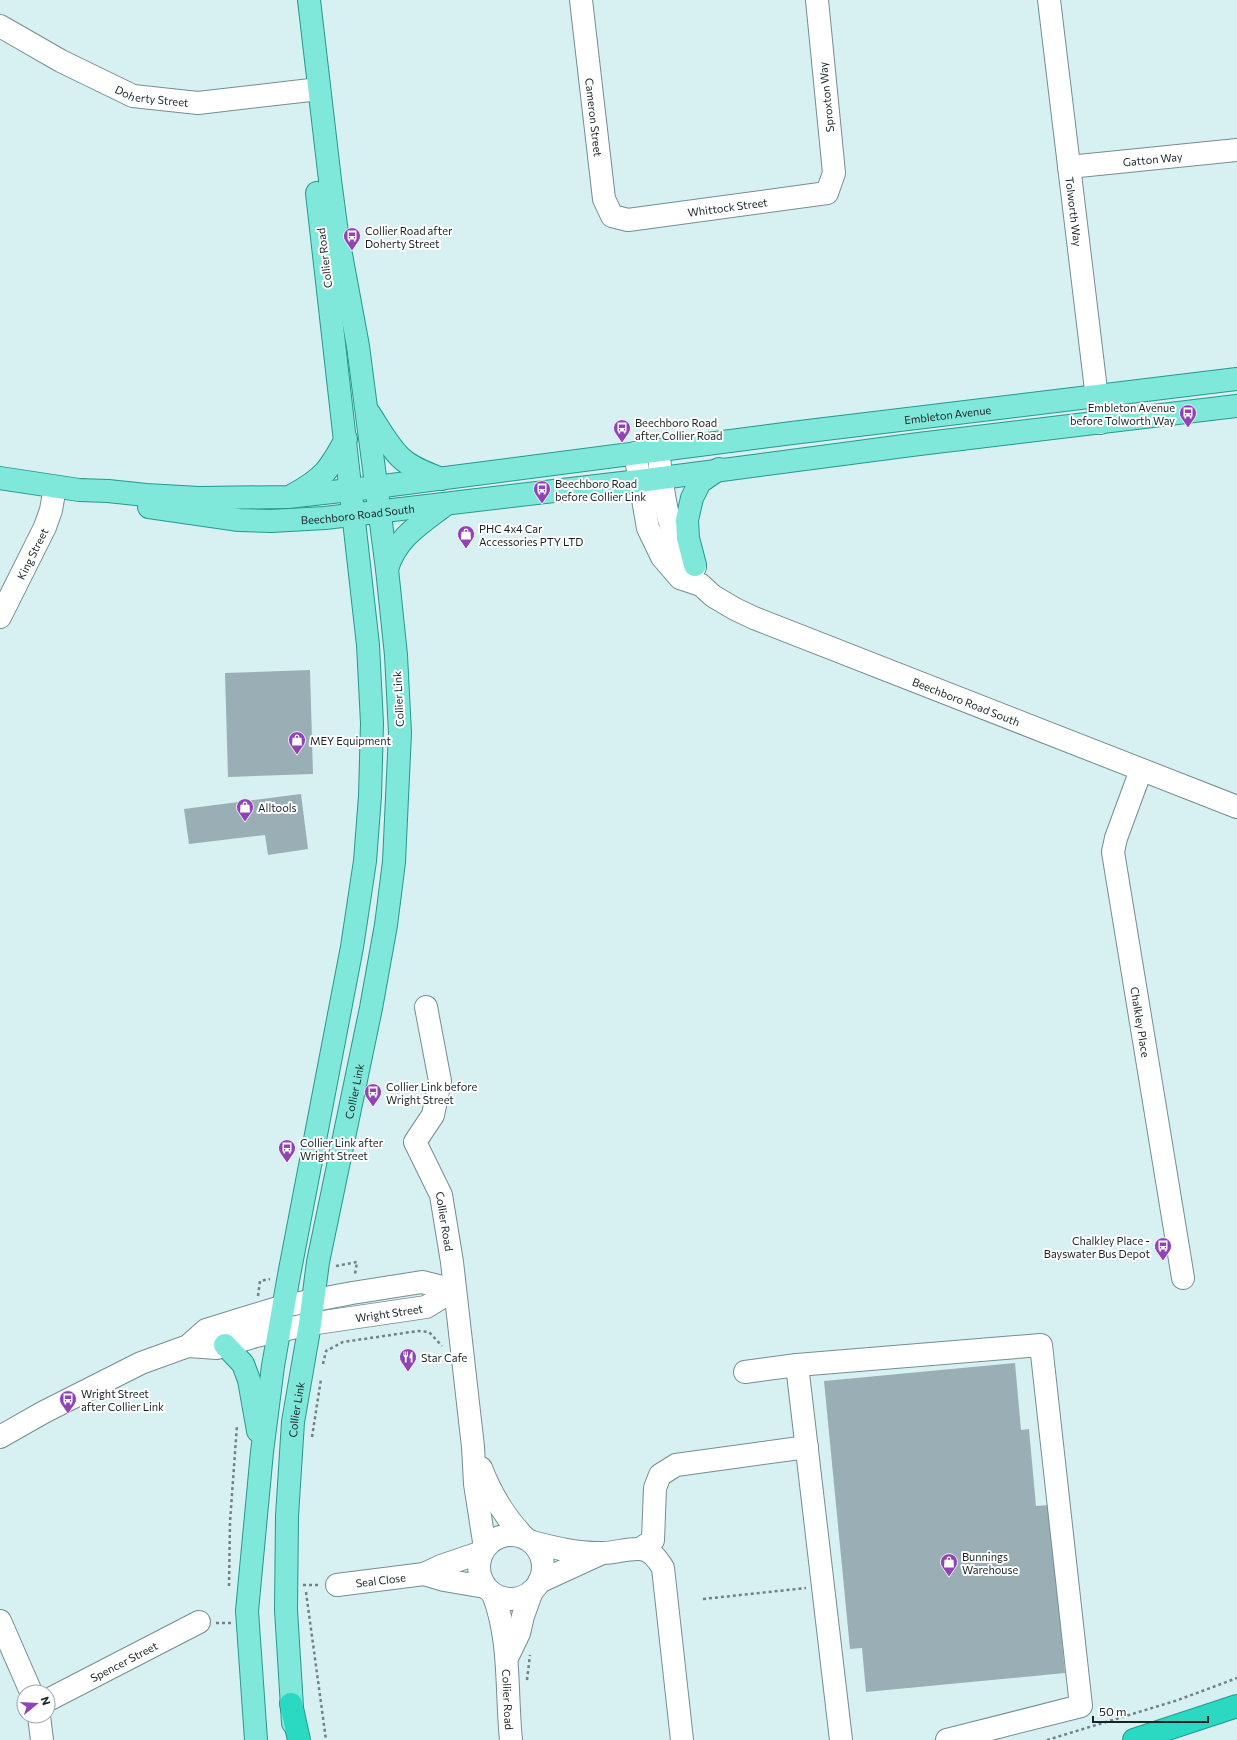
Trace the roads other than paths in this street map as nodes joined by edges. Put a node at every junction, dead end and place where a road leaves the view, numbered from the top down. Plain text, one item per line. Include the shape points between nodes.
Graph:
1 (294, 0) edge
2 (309, 0) edge
3 (581, 0) edge
4 (817, 0) edge
5 (1049, 0) edge
6 (0, 27) edge
7 (312, 90) junction
8 (1237, 150) edge
9 (1069, 167) junction
10 (827, 193) joint
11 (628, 220) joint
12 (1237, 379) edge
13 (1096, 395) junction
14 (1237, 406) edge
15 (366, 409) junction
16 (1100, 423) junction
17 (792, 433) junction
18 (346, 439) junction
19 (658, 450) junction
20 (851, 452) junction
21 (635, 453) junction
22 (720, 469) junction
23 (662, 477) junction
24 (0, 478) edge
25 (441, 479) junction
26 (640, 481) junction
27 (55, 487) junction
28 (376, 487) junction
29 (79, 490) junction
30 (351, 490) junction
31 (288, 497) junction
32 (446, 504) junction
33 (379, 513) junction
34 (354, 516) junction
35 (387, 569) junction
36 (698, 575) junction
37 (0, 616) edge
38 (1141, 770) junction
39 (1237, 807) edge
40 (426, 1007) dead end
41 (1183, 1278) dead end
42 (454, 1290) junction
43 (313, 1301) junction
44 (284, 1306) junction
45 (310, 1324) junction
46 (280, 1330) junction
47 (225, 1345) junction
48 (188, 1346) junction
49 (797, 1365) junction
50 (745, 1372) dead end
51 (0, 1438) edge
52 (473, 1447) junction
53 (807, 1447) junction
54 (262, 1452) junction
55 (527, 1539) junction
56 (640, 1549) junction
57 (483, 1550) junction
58 (603, 1553) junction
59 (424, 1574) junction
60 (337, 1585) road end
61 (536, 1587) junction
62 (489, 1590) junction
63 (0, 1621) edge
64 (199, 1622) dead end
65 (507, 1658) junction
66 (28, 1684) edge
67 (56, 1696) edge
68 (291, 1704) junction
69 (1237, 1706) edge
70 (39, 1724) edge
71 (42, 1740) edge
72 (256, 1740) edge
73 (295, 1740) edge
74 (299, 1740) edge
75 (511, 1740) edge
76 (682, 1740) edge
77 (841, 1740) edge
78 (947, 1740) edge
79 (1134, 1740) edge

1 - 7 main road, Collier Road
2 - 7 main road, Collier Road
3 - 11 street, Cameron Street via 604,199 612,216
4 - 10 street, Sproxton Way via 834,173
5 - 9 street, Tolworth Way
6 - 7 street, Doherty Street via 61,61 133,96 198,103
7 - 15 main road, Collier Road via 355,323
7 - 18 main road, Collier Road
8 - 9 street, Gatton Way
9 - 13 street, Tolworth Way
10 - 11 street, Whittock Street
12 - 13 main road, Embleton Avenue
13 - 16 street, Tolworth Way
13 - 17 main road, Embleton Avenue
14 - 16 main road
15 - 25 main road via 400,457 418,469
15 - 28 main road, Collier Road
16 - 20 main road
17 - 19 main road, Embleton Avenue
17 - 20 main road via 821,442 843,441 848,444
18 - 30 main road, Collier Road
18 - 31 main road via 326,472 314,484
19 - 21 main road, Beechboro Road South
19 - 23 street, Beechboro Road South
20 - 22 main road
21 - 25 main road, Beechboro Road South
21 - 26 street, Beechboro Road South
22 - 23 main road
22 - 36 main road via 700,482 692,498 687,520 688,538
23 - 26 main road, Beechboro Road South
23 - 36 street, Beechboro Road South via 666,504 676,539
24 - 27 main road, Beechboro Road South
25 - 28 main road, Beechboro Road South
26 - 32 main road, Beechboro Road South
26 - 36 street, Beechboro Road South via 648,528 662,557 680,578
27 - 29 main road, Beechboro Road South
27 - 37 street, King Street via 45,527
28 - 30 main road, Beechboro Road South
28 - 33 main road, Collier Road
29 - 31 main road, Beechboro Road South via 199,498
29 - 34 main road, Beechboro Road South via 107,500 239,520 302,520
30 - 31 main road, Beechboro Road South
30 - 34 main road, Collier Road
32 - 33 main road, Beechboro Road South
32 - 35 main road via 396,547
33 - 34 main road, Beechboro Road South
33 - 35 main road, Collier Link
34 - 44 main road via 371,683 370,796 365,861 352,947
35 - 43 main road, Collier Link via 396,655 400,733 394,862 386,925 318,1262
36 - 38 street, Beechboro Road South via 713,596 735,610
38 - 39 street, Beechboro Road South
38 - 41 street, Chalkley Place via 1113,852
40 - 42 street, Collier Road via 440,1081 433,1116 415,1142 441,1195
42 - 43 street, Wright Street via 422,1282
42 - 45 street, Wright Street via 426,1307
42 - 52 street, Collier Road
43 - 44 street, Wright Street
43 - 45 main road, Collier Link
44 - 46 main road
44 - 48 street, Wright Street via 206,1330
45 - 46 street, Wright Street
45 - 68 main road, Collier Link via 293,1422 287,1516 299,1583 286,1610
46 - 47 street, Wright Street
46 - 54 main road
47 - 48 street, Wright Street via 217,1348
47 - 54 main road via 243,1364 249,1380
48 - 51 street, Wright Street via 141,1363 44,1412
49 - 50 street
49 - 53 street
49 - 78 street via 1041,1345 1081,1706
52 - 55 street, Collier Road via 488,1487 509,1522
52 - 57 street, Collier Road
53 - 56 street via 676,1465 660,1475 655,1488 653,1540
53 - 77 street
54 - 72 main road via 247,1611
55 - 57 street via 512,1534 502,1535 492,1540
55 - 58 street via 556,1548
55 - 61 street via 539,1550 543,1561 543,1572
56 - 58 street
56 - 76 street via 654,1555 663,1568
57 - 59 street, Seal Close
57 - 62 street via 478,1567 480,1577
58 - 61 street
59 - 60 street, Seal Close
59 - 62 street, Seal Close
61 - 62 street via 523,1597 513,1599 502,1598
61 - 65 street, Collier Road
62 - 65 street, Collier Road via 500,1611
63 - 66 street
64 - 67 street, Spencer Street
65 - 75 street, Collier Road
68 - 73 main road, Collier Link
68 - 74 highway
69 - 79 highway
70 - 71 street

